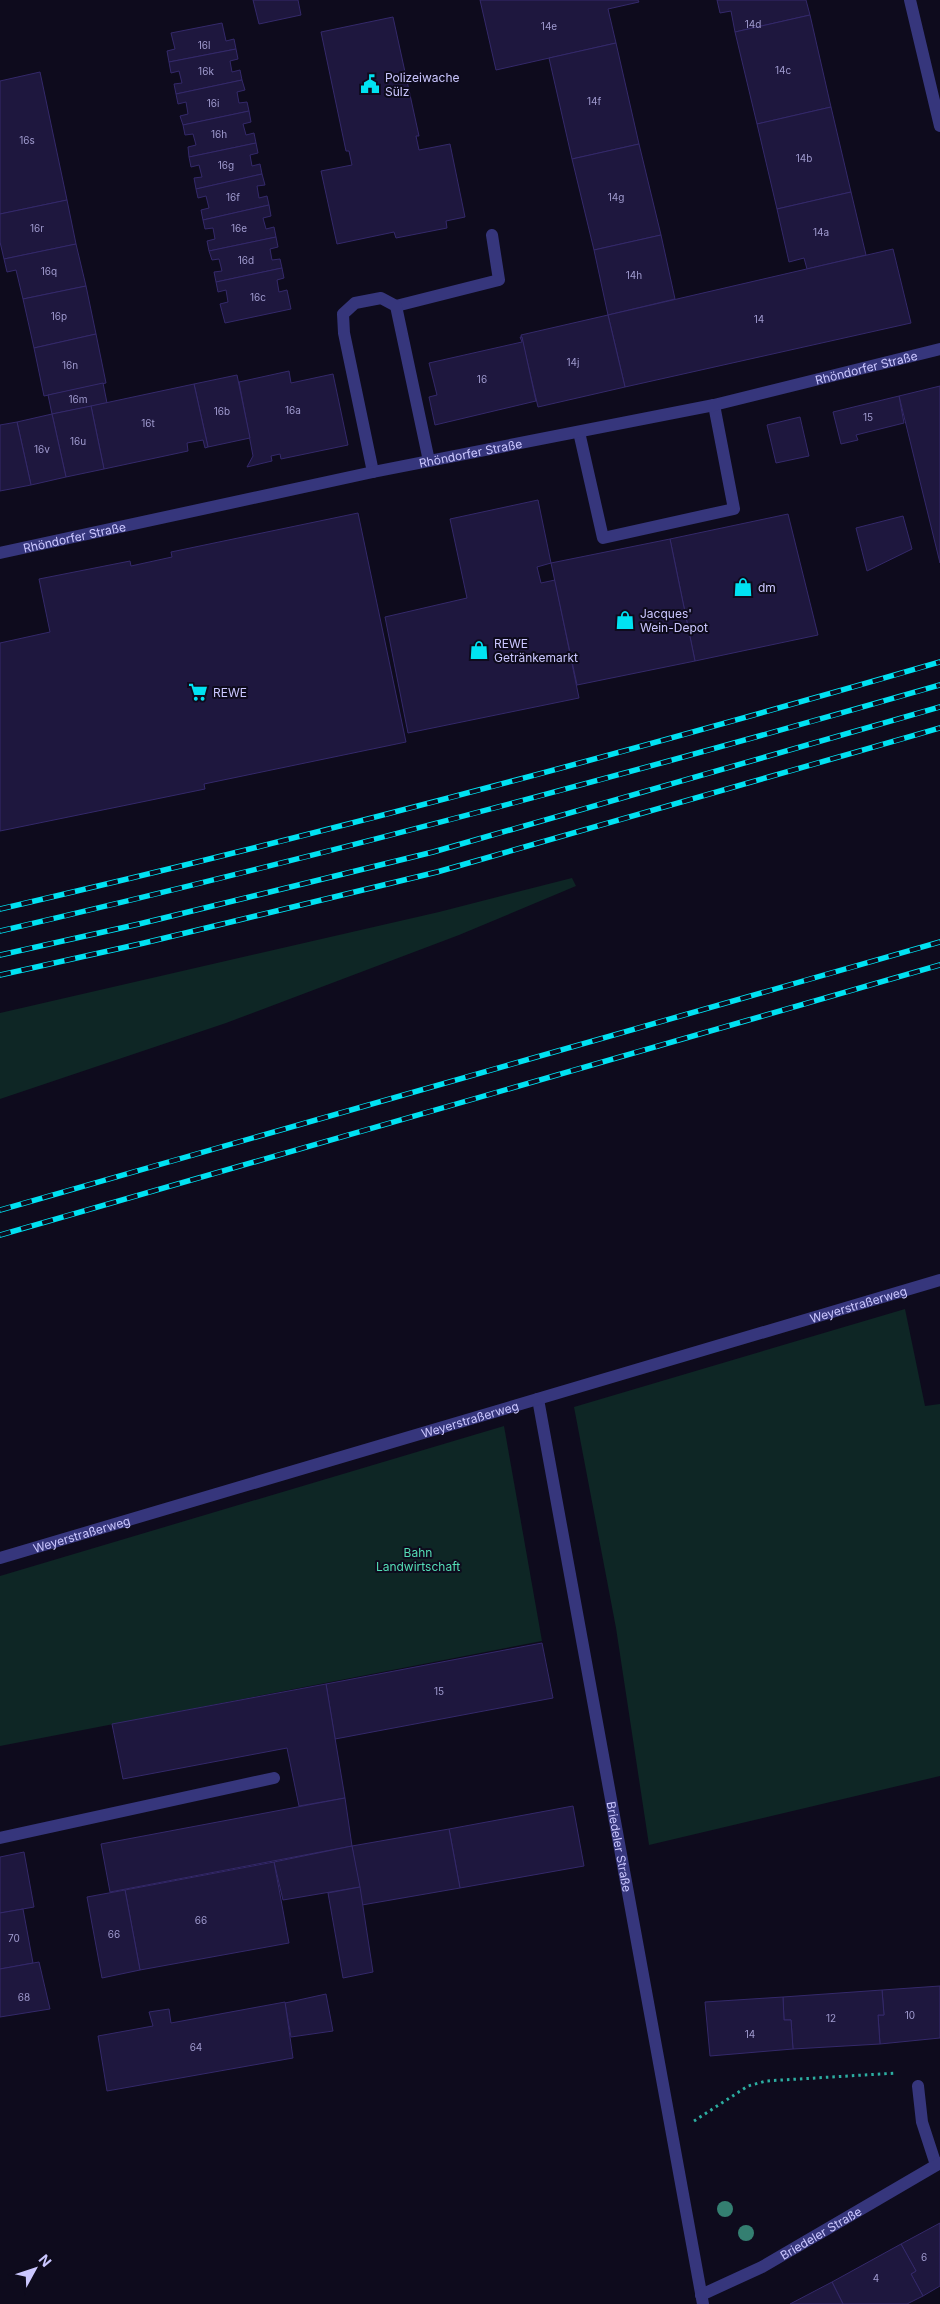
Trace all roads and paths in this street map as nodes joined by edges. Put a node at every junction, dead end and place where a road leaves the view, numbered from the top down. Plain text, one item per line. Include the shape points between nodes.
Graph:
1 (910, 0) edge
2 (940, 126) edge
3 (492, 236) dead end
4 (396, 306) junction
5 (940, 349) edge
6 (714, 406) junction
7 (579, 432) junction
8 (428, 461) junction
9 (373, 472) junction
10 (0, 553) edge
11 (940, 1280) edge
12 (538, 1399) junction
13 (0, 1558) edge
14 (274, 1778) dead end
15 (0, 1838) edge
16 (918, 2086) joint
17 (672, 2134) junction
18 (938, 2164) edge
19 (702, 2299) edge

1 - 2 street
3 - 4 street via 499,280
4 - 8 street
4 - 9 street via 381,298 355,303 343,314 344,333
5 - 6 street, Rhöndorfer Straße
6 - 7 street, Rhöndorfer Straße
6 - 7 street via 734,509 603,538
7 - 8 street, Rhöndorfer Straße
8 - 9 street, Rhöndorfer Straße
9 - 10 street, Rhöndorfer Straße
11 - 12 street, Weyerstraßerweg
12 - 13 street, Weyerstraßerweg
12 - 17 street, Briedeler Straße
14 - 15 street
16 - 17 path via 913,2072 766,2081 748,2086
16 - 18 street, Briedeler Straße via 922,2122
17 - 19 street, Briedeler Straße
18 - 19 street, Briedeler Straße

